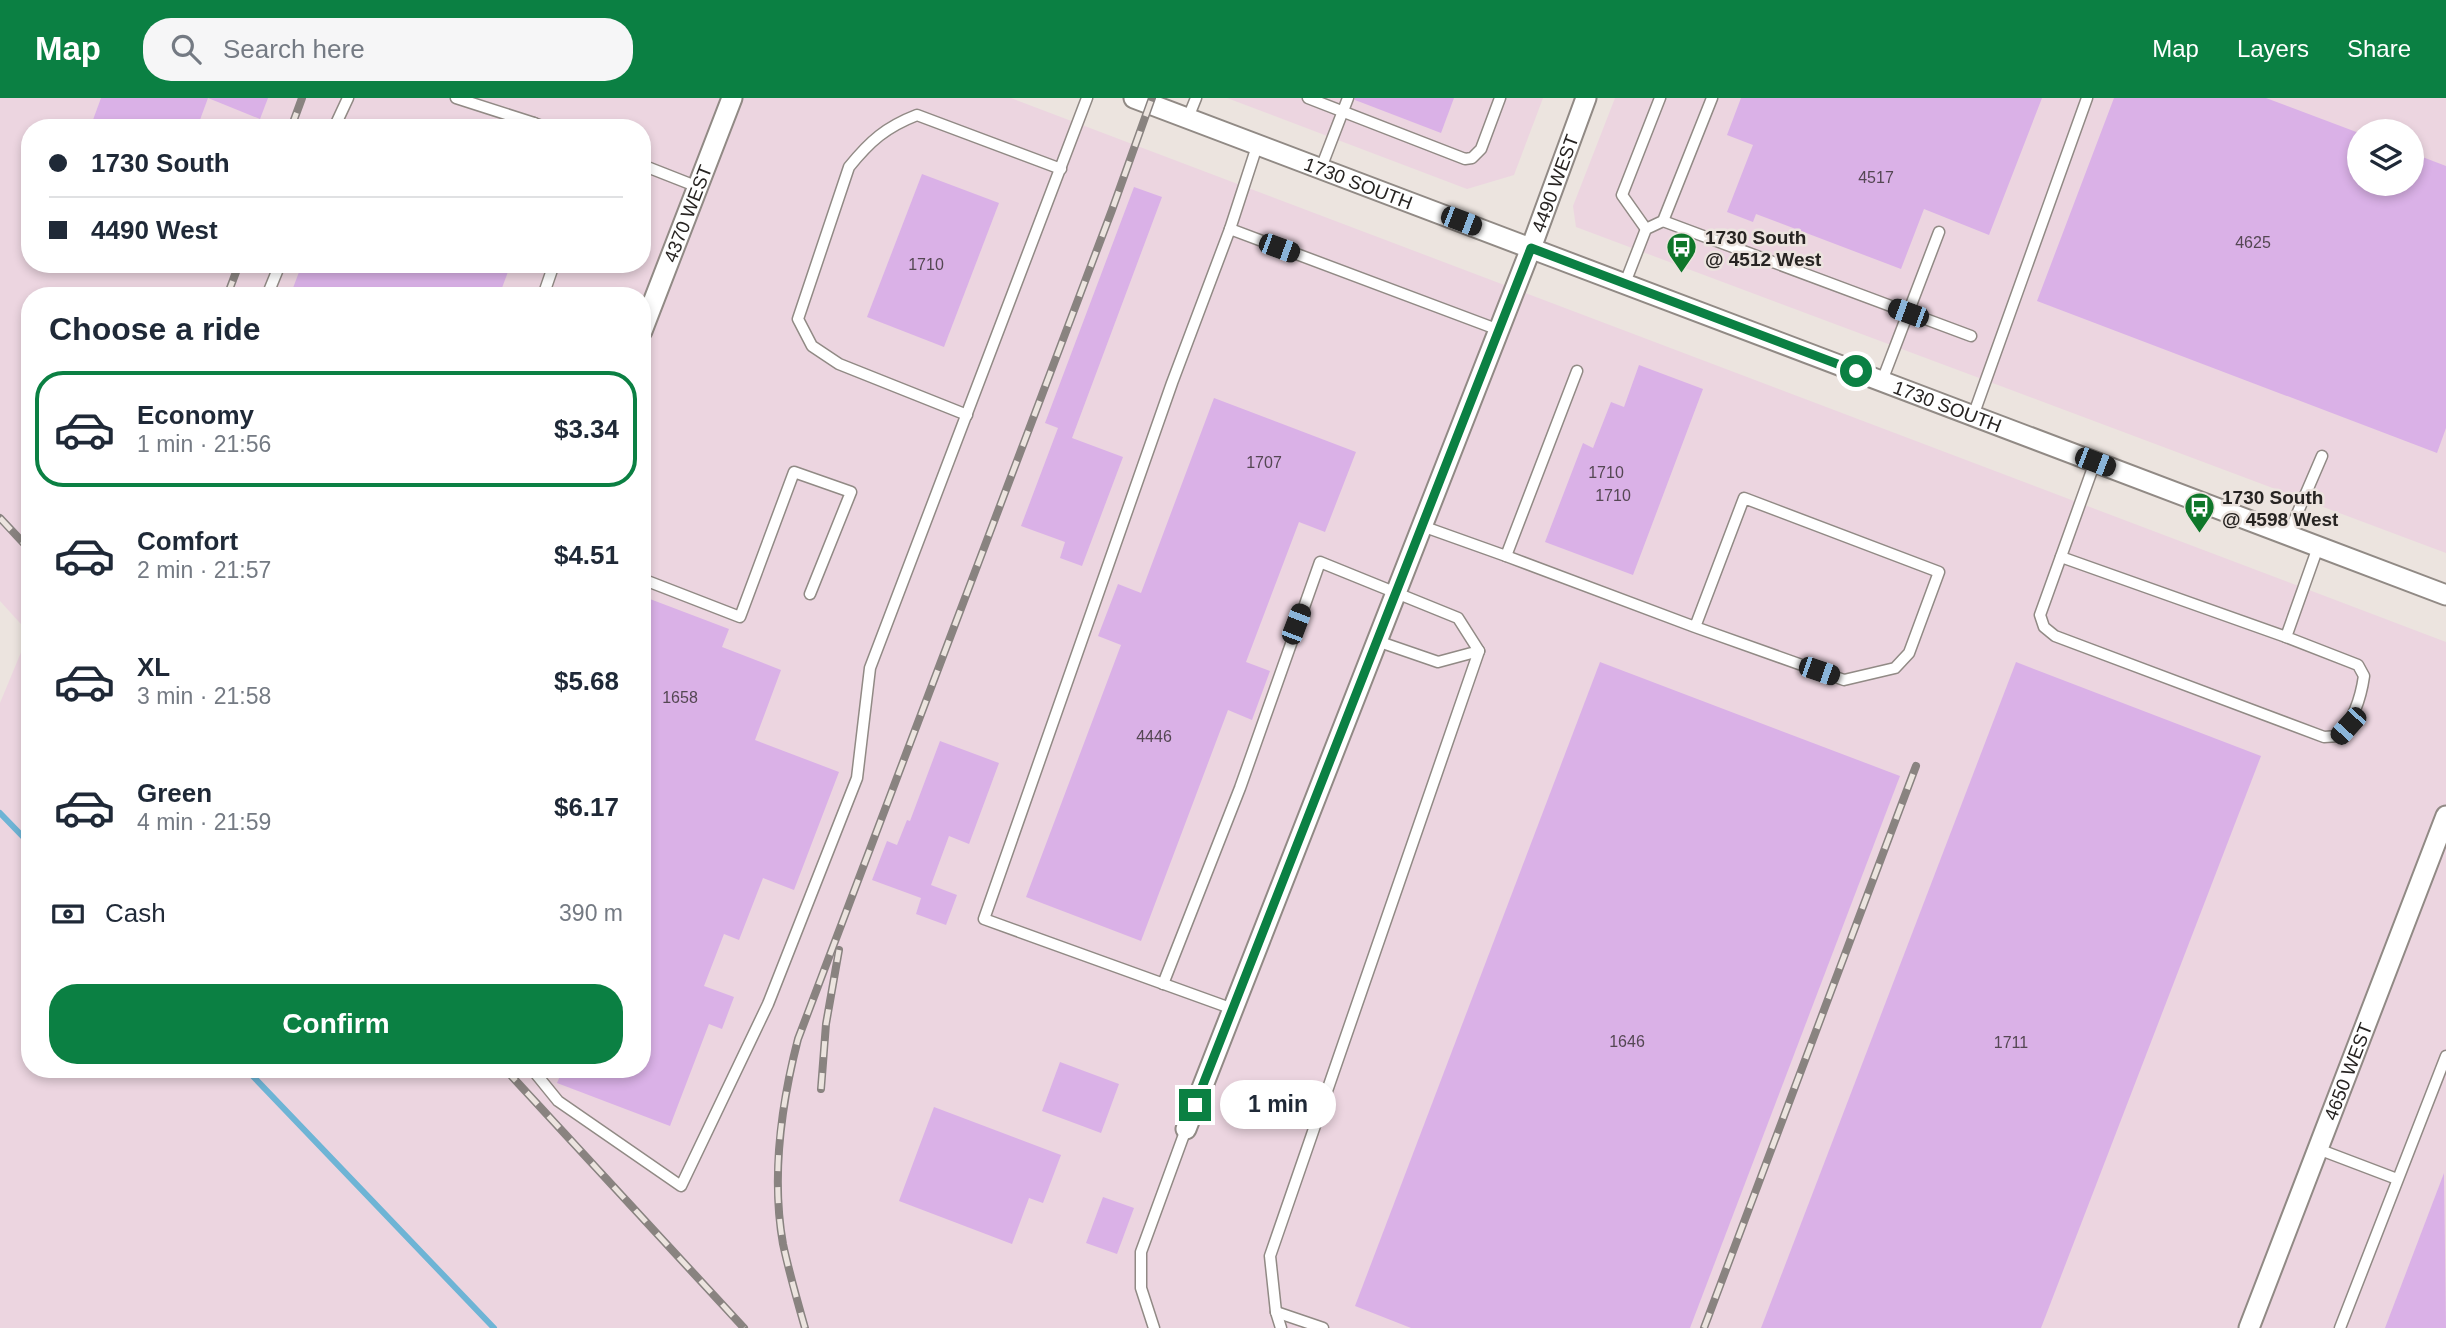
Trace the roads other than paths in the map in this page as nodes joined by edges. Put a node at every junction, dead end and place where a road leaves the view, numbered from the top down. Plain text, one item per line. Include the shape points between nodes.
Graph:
1 (348, 98) edge
2 (456, 98) edge
3 (732, 98) edge
4 (1087, 98) edge
5 (1134, 98) edge
6 (1196, 98) edge
7 (1308, 98) edge
8 (1348, 98) edge
9 (1500, 98) edge
10 (1586, 98) edge
11 (1660, 98) edge
12 (1712, 98) edge
13 (2087, 98) edge
14 (1343, 111) junction
15 (1188, 118) junction
16 (338, 119) edge
17 (516, 119) edge
18 (1258, 144) junction
19 (1321, 168) junction
20 (651, 169) edge
21 (1061, 169) junction
22 (698, 187) junction
23 (1662, 221) junction
24 (1230, 229) junction
25 (1646, 229) junction
26 (1939, 232) dead end
27 (1531, 248) junction
28 (1625, 283) junction
29 (651, 308) edge
30 (1908, 313) junction
31 (1499, 330) junction
32 (1970, 336) dead end
33 (1577, 371) dead end
34 (1881, 380) junction
35 (967, 415) junction
36 (1973, 416) junction
37 (2322, 456) dead end
38 (2095, 462) junction
39 (1422, 526) junction
40 (2288, 535) junction
41 (2318, 547) junction
42 (1506, 556) junction
43 (2061, 557) junction
44 (651, 582) edge
45 (810, 594) dead end
46 (1396, 594) junction
47 (2446, 595) edge
48 (1695, 627) junction
49 (2286, 637) junction
50 (1377, 641) junction
51 (1479, 651) junction
52 (2446, 816) edge
53 (2441, 846) edge
54 (1163, 984) junction
55 (1233, 1009) junction
56 (2446, 1056) edge
57 (539, 1078) edge
58 (1186, 1129) joint
59 (2318, 1149) junction
60 (2397, 1179) junction
61 (1276, 1312) junction
62 (1154, 1328) edge
63 (1281, 1328) edge
64 (1323, 1328) edge
65 (2249, 1328) edge
66 (2340, 1328) edge

1 - 16 lane
2 - 17 lane
3 - 22 street, 4370 WEST
4 - 21 lane
5 - 15 street, 1730 SOUTH
6 - 15 lane
7 - 14 lane
8 - 14 lane
9 - 14 lane via 1480,149 1465,159
10 - 27 street, 4490 WEST
11 - 25 lane via 1622,195
12 - 23 lane
13 - 36 lane
14 - 19 lane
15 - 18 street, 1730 SOUTH
18 - 19 street, 1730 SOUTH
18 - 24 lane
19 - 27 street, 1730 SOUTH
20 - 22 lane
21 - 35 lane
21 - 35 lane via 918,116 893,125 849,167 798,319 812,346 839,364
22 - 29 street, 4370 WEST
23 - 25 lane
23 - 30 lane
24 - 31 lane
24 - 54 lane via 984,919
25 - 28 lane
26 - 30 lane
27 - 28 street, 1730 SOUTH
27 - 31 street, 4490 WEST
28 - 34 street, 1730 SOUTH
30 - 32 lane
30 - 34 lane
31 - 39 street, 4490 WEST
33 - 42 lane
34 - 36 street, 1730 SOUTH
35 - 57 lane via 870,668 857,778 768,1004 681,1186 558,1101
36 - 38 street, 1730 SOUTH
37 - 40 lane
38 - 40 street, 1730 SOUTH
38 - 43 lane
39 - 42 lane
39 - 46 street, 4490 WEST
40 - 41 street, 1730 SOUTH
41 - 47 street, 1730 SOUTH
41 - 49 lane
42 - 48 lane
43 - 49 lane
43 - 49 lane via 2040,615 2044,627 2055,636 2324,737 2339,736 2348,726 2364,676 2358,665
44 - 45 lane via 740,617 794,472 851,492
46 - 50 street, 4490 WEST
46 - 51 lane via 1458,618
46 - 54 lane via 1320,562 1240,788
48 - 48 lane via 1844,680 1895,668 1909,653 1939,572 1744,498
50 - 51 lane via 1438,663
50 - 55 street, 4490 WEST
51 - 61 lane via 1270,1256
52 - 53 street, 4650 WEST
53 - 59 street, 4650 WEST
54 - 55 lane
55 - 58 street, 4490 WEST
56 - 60 lane
58 - 62 lane via 1140,1252 1141,1289
59 - 60 lane
59 - 65 street, 4650 WEST
60 - 66 lane
61 - 63 lane
61 - 64 lane

